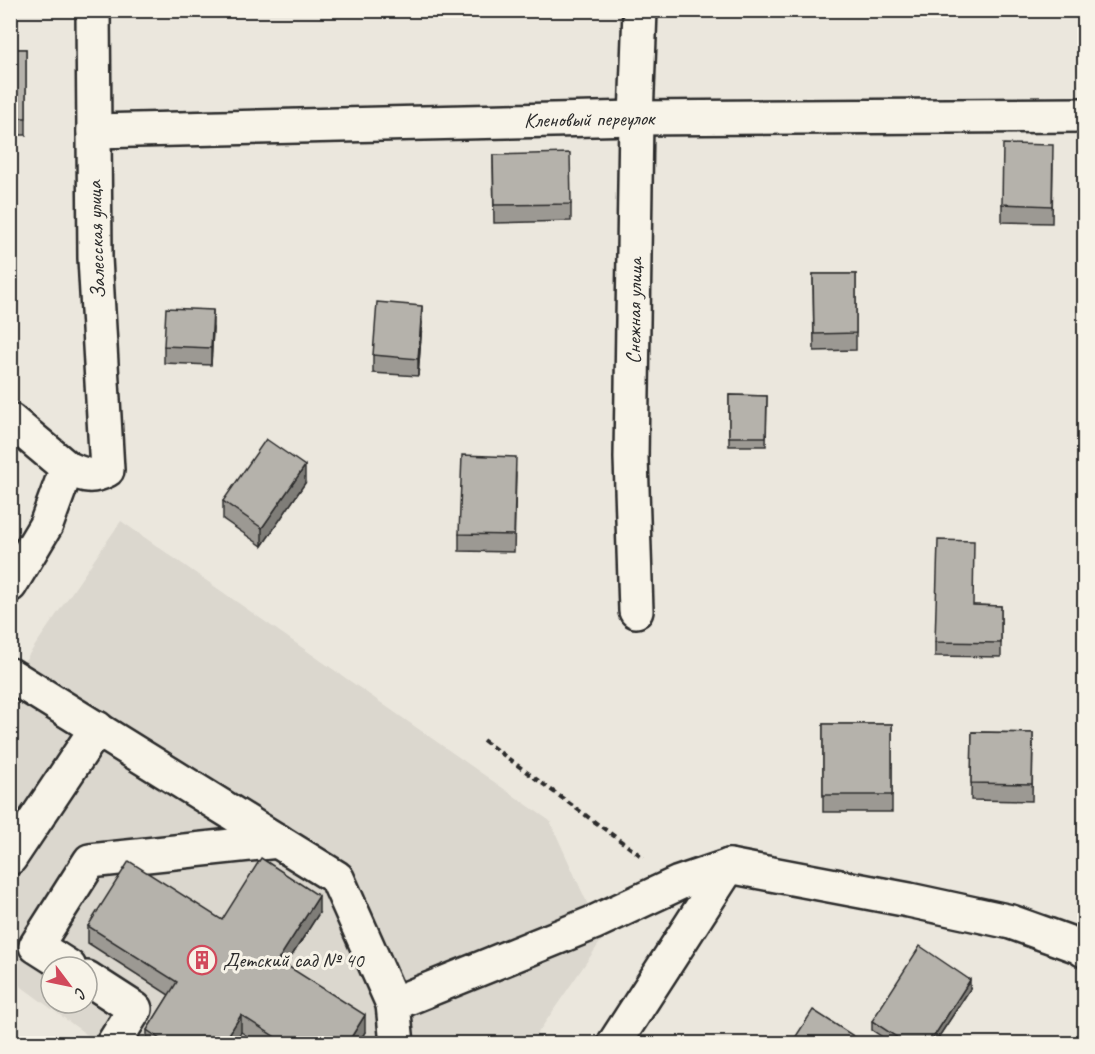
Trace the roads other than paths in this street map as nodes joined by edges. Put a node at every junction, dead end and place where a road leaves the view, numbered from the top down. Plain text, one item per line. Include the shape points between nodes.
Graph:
1 (93, 10) edge
2 (640, 10) edge
3 (1084, 116) edge
4 (636, 118) junction
5 (94, 131) junction
6 (10, 420) edge
7 (67, 468) junction
8 (10, 585) edge
9 (636, 611) dead end
10 (10, 675) edge
11 (96, 728) junction
12 (278, 841) junction
13 (10, 858) edge
14 (729, 866) junction
15 (1084, 950) edge
16 (50, 955) edge
17 (99, 986) edge
18 (393, 1004) junction
19 (113, 1044) edge
20 (398, 1044) edge
21 (614, 1044) edge

1 - 5 street, Залесская улица
2 - 4 street, Снежная улица
3 - 4 street, Кленовый переулок
4 - 5 street, Кленовый переулок
4 - 9 street, Снежная улица via 631,458
5 - 7 street, Залесская улица via 95,258 107,470 87,476
6 - 7 street
7 - 8 street via 46,525
10 - 11 street
11 - 12 street
11 - 13 street
12 - 16 street via 90,861 36,946
12 - 18 street via 337,878
14 - 15 street via 1011,922
14 - 18 street via 679,883 593,923
14 - 21 street
17 - 19 street via 135,1009
18 - 20 street

